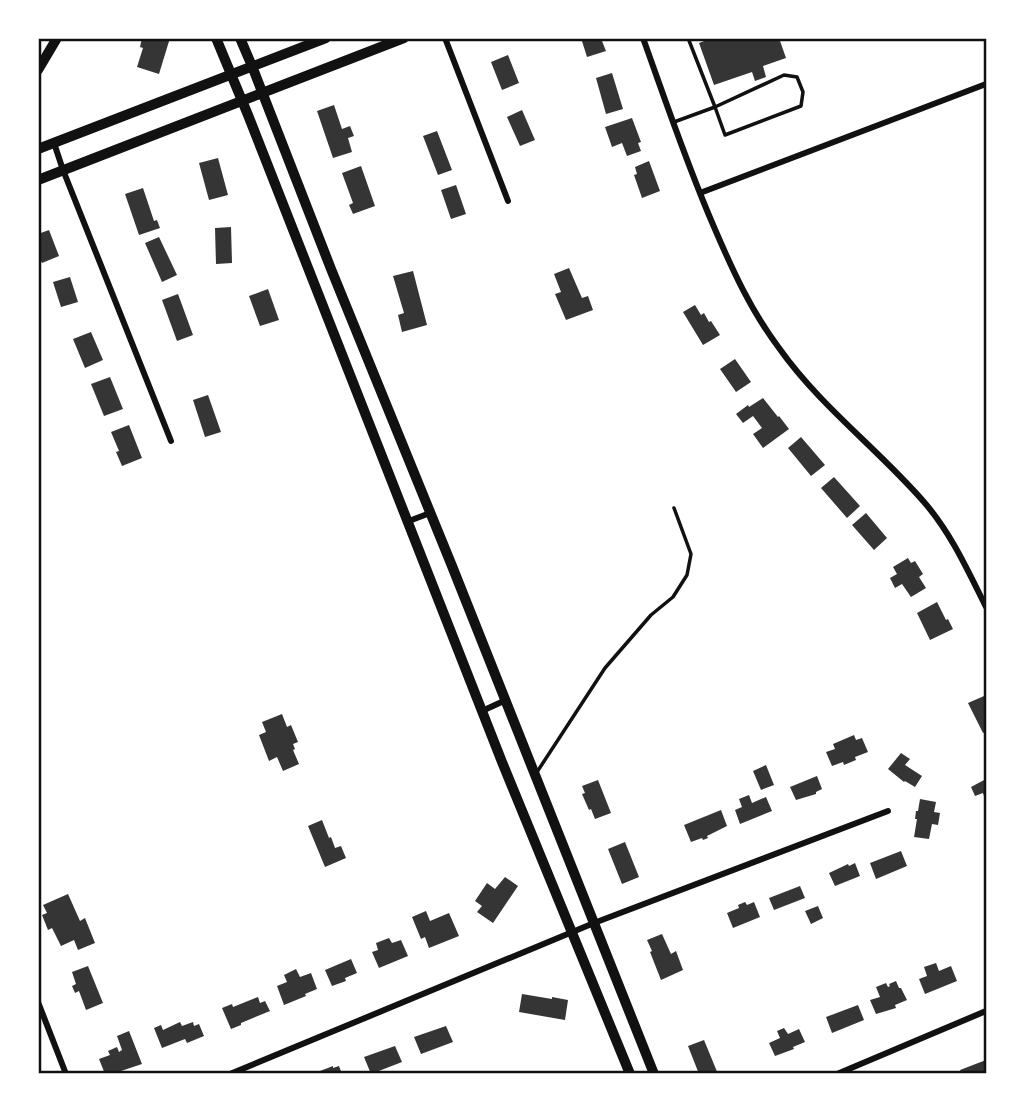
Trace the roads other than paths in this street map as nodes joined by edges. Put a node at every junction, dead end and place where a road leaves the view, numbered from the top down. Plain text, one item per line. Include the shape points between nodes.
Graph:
1 (57, 38) edge
2 (216, 38) edge
3 (240, 38) edge
4 (326, 38) edge
5 (404, 38) edge
6 (445, 38) edge
7 (643, 38) edge
8 (688, 38) edge
9 (252, 66) junction
10 (38, 70) edge
11 (231, 74) junction
12 (986, 84) edge
13 (262, 93) junction
14 (242, 101) junction
15 (715, 107) junction
16 (673, 123) junction
17 (54, 143) junction
18 (38, 149) edge
19 (63, 170) junction
20 (38, 180) edge
21 (700, 193) junction
22 (508, 201) dead end
23 (171, 441) dead end
24 (674, 508) dead end
25 (430, 513) junction
26 (409, 521) junction
27 (986, 607) edge
28 (506, 701) junction
29 (482, 711) junction
30 (535, 773) junction
31 (888, 811) dead end
32 (594, 923) junction
33 (573, 931) junction
34 (38, 1002) edge
35 (986, 1011) edge
36 (66, 1073) edge
37 (230, 1073) edge
38 (630, 1073) edge
39 (654, 1073) edge
40 (837, 1073) edge

1 - 10 main road
2 - 11 main road
3 - 9 main road
4 - 9 main road
5 - 13 main road
6 - 22 street
7 - 16 street
8 - 15 lane
9 - 11 main road
9 - 13 main road
11 - 14 main road
11 - 17 main road
12 - 21 street
13 - 14 main road
13 - 25 main road
14 - 19 main road
14 - 26 main road
15 - 15 lane via 725,135 801,106 803,92 797,77 784,75
15 - 16 lane
16 - 21 street
17 - 18 main road
17 - 19 street
19 - 20 main road
19 - 23 street
21 - 27 street via 744,293 779,349 923,501 942,525
24 - 30 lane via 691,554 687,575 673,597 605,668
25 - 26 street
25 - 28 main road
26 - 29 main road
28 - 29 street
28 - 30 main road
29 - 33 main road
30 - 32 main road
31 - 32 street
32 - 33 street
32 - 39 main road
33 - 37 street
33 - 38 main road
34 - 36 street
35 - 40 street

